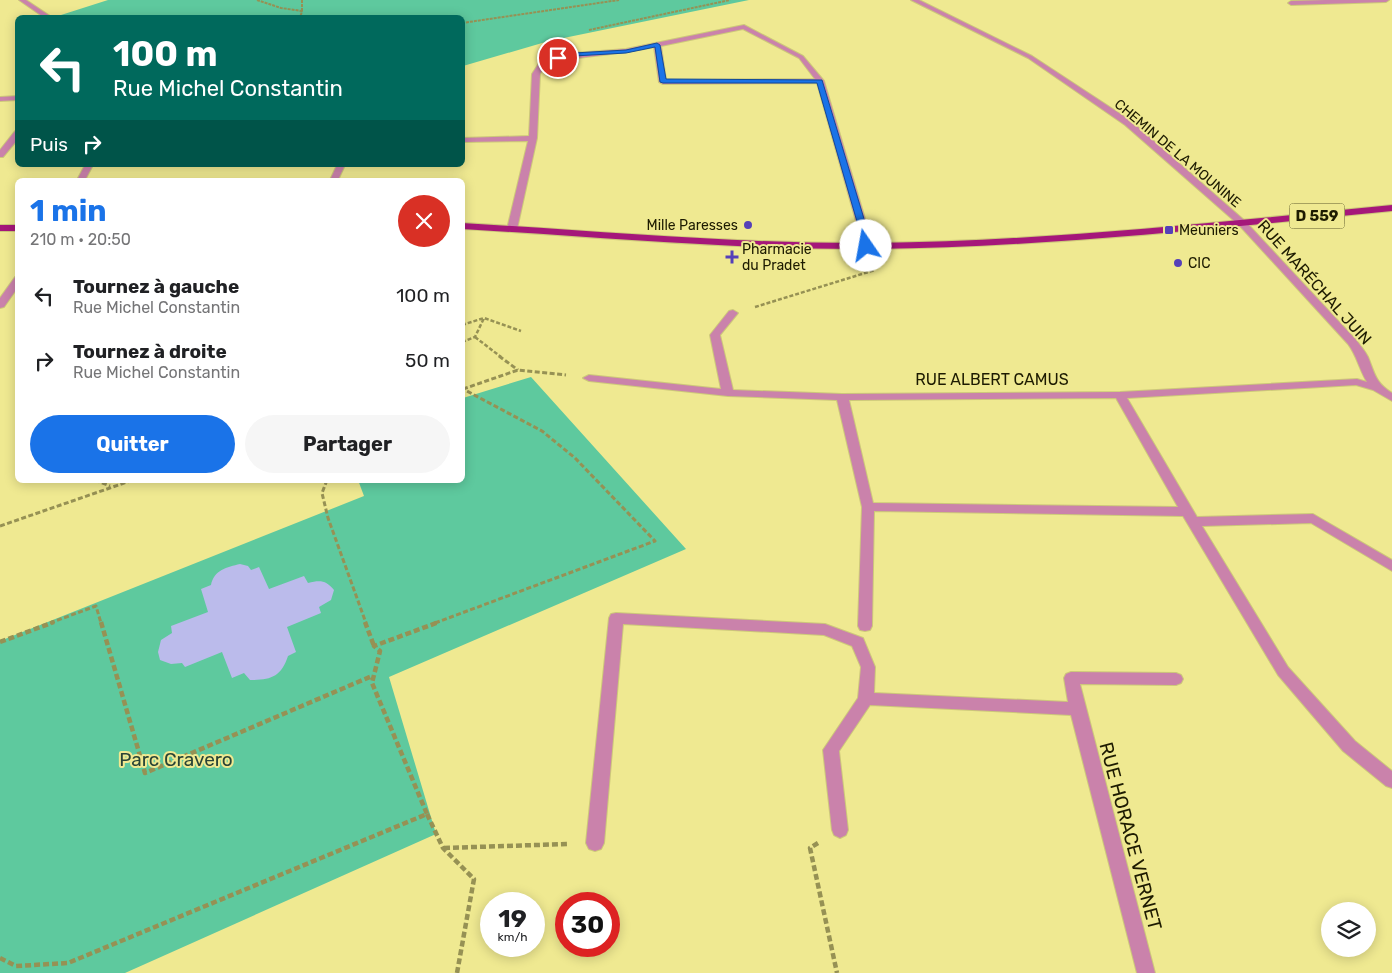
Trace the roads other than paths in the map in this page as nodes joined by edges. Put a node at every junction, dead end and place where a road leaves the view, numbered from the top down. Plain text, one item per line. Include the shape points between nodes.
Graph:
1 (22, 0) edge
2 (914, 0) edge
3 (1386, 0) edge
4 (1291, 3) dead end
5 (45, 15) edge
6 (657, 45) junction
7 (820, 81) junction
8 (15, 98) edge
9 (0, 99) edge
10 (15, 137) edge
11 (533, 138) junction
12 (465, 140) edge
13 (0, 155) edge
14 (1392, 208) edge
15 (1242, 223) junction
16 (465, 226) edge
17 (0, 228) edge
18 (15, 228) edge
19 (512, 229) junction
20 (866, 246) junction
21 (15, 282) edge
22 (0, 305) edge
23 (733, 313) road end
24 (589, 378) road end
25 (1377, 388) junction
26 (728, 393) junction
27 (1120, 395) junction
28 (842, 397) junction
29 (1392, 398) edge
30 (868, 507) junction
31 (1190, 517) junction
32 (1392, 566) edge
33 (866, 626) dead end
34 (1176, 679) dead end
35 (866, 698) junction
36 (1077, 709) junction
37 (1392, 781) edge
38 (840, 830) road end
39 (595, 844) road end
40 (1146, 973) edge

1 - 5 street
2 - 15 street, CHEMIN DE LA MOUNINE via 1030,57 1068,82 1128,123
3 - 4 street
6 - 7 street via 744,27 801,58
6 - 7 street via 663,82
6 - 11 street via 626,52 574,54 543,61 536,74
7 - 20 street
8 - 9 street
10 - 13 street
11 - 12 street
11 - 19 street
14 - 15 main road, D 559
15 - 20 main road, D 559 via 1017,242
15 - 25 street, RUE MARÉCHAL JUIN via 1352,342
16 - 19 main road, D 559
17 - 18 main road
19 - 20 main road, D 559
21 - 22 street
23 - 26 street via 715,335
24 - 26 street, RUE ALBERT CAMUS
25 - 27 street, RUE ALBERT CAMUS via 1357,382
25 - 29 street, RUE ALBERT CAMUS
26 - 28 street, RUE ALBERT CAMUS
27 - 28 street, RUE ALBERT CAMUS
27 - 31 street
28 - 30 street
30 - 31 street
30 - 33 street
31 - 32 street via 1314,518
31 - 37 street via 1283,671 1349,746
34 - 36 street, RUE HORACE VERNET via 1071,678
35 - 36 street
35 - 38 street via 831,750
35 - 39 street via 868,667 858,642 825,630 616,618
36 - 40 street, RUE HORACE VERNET

